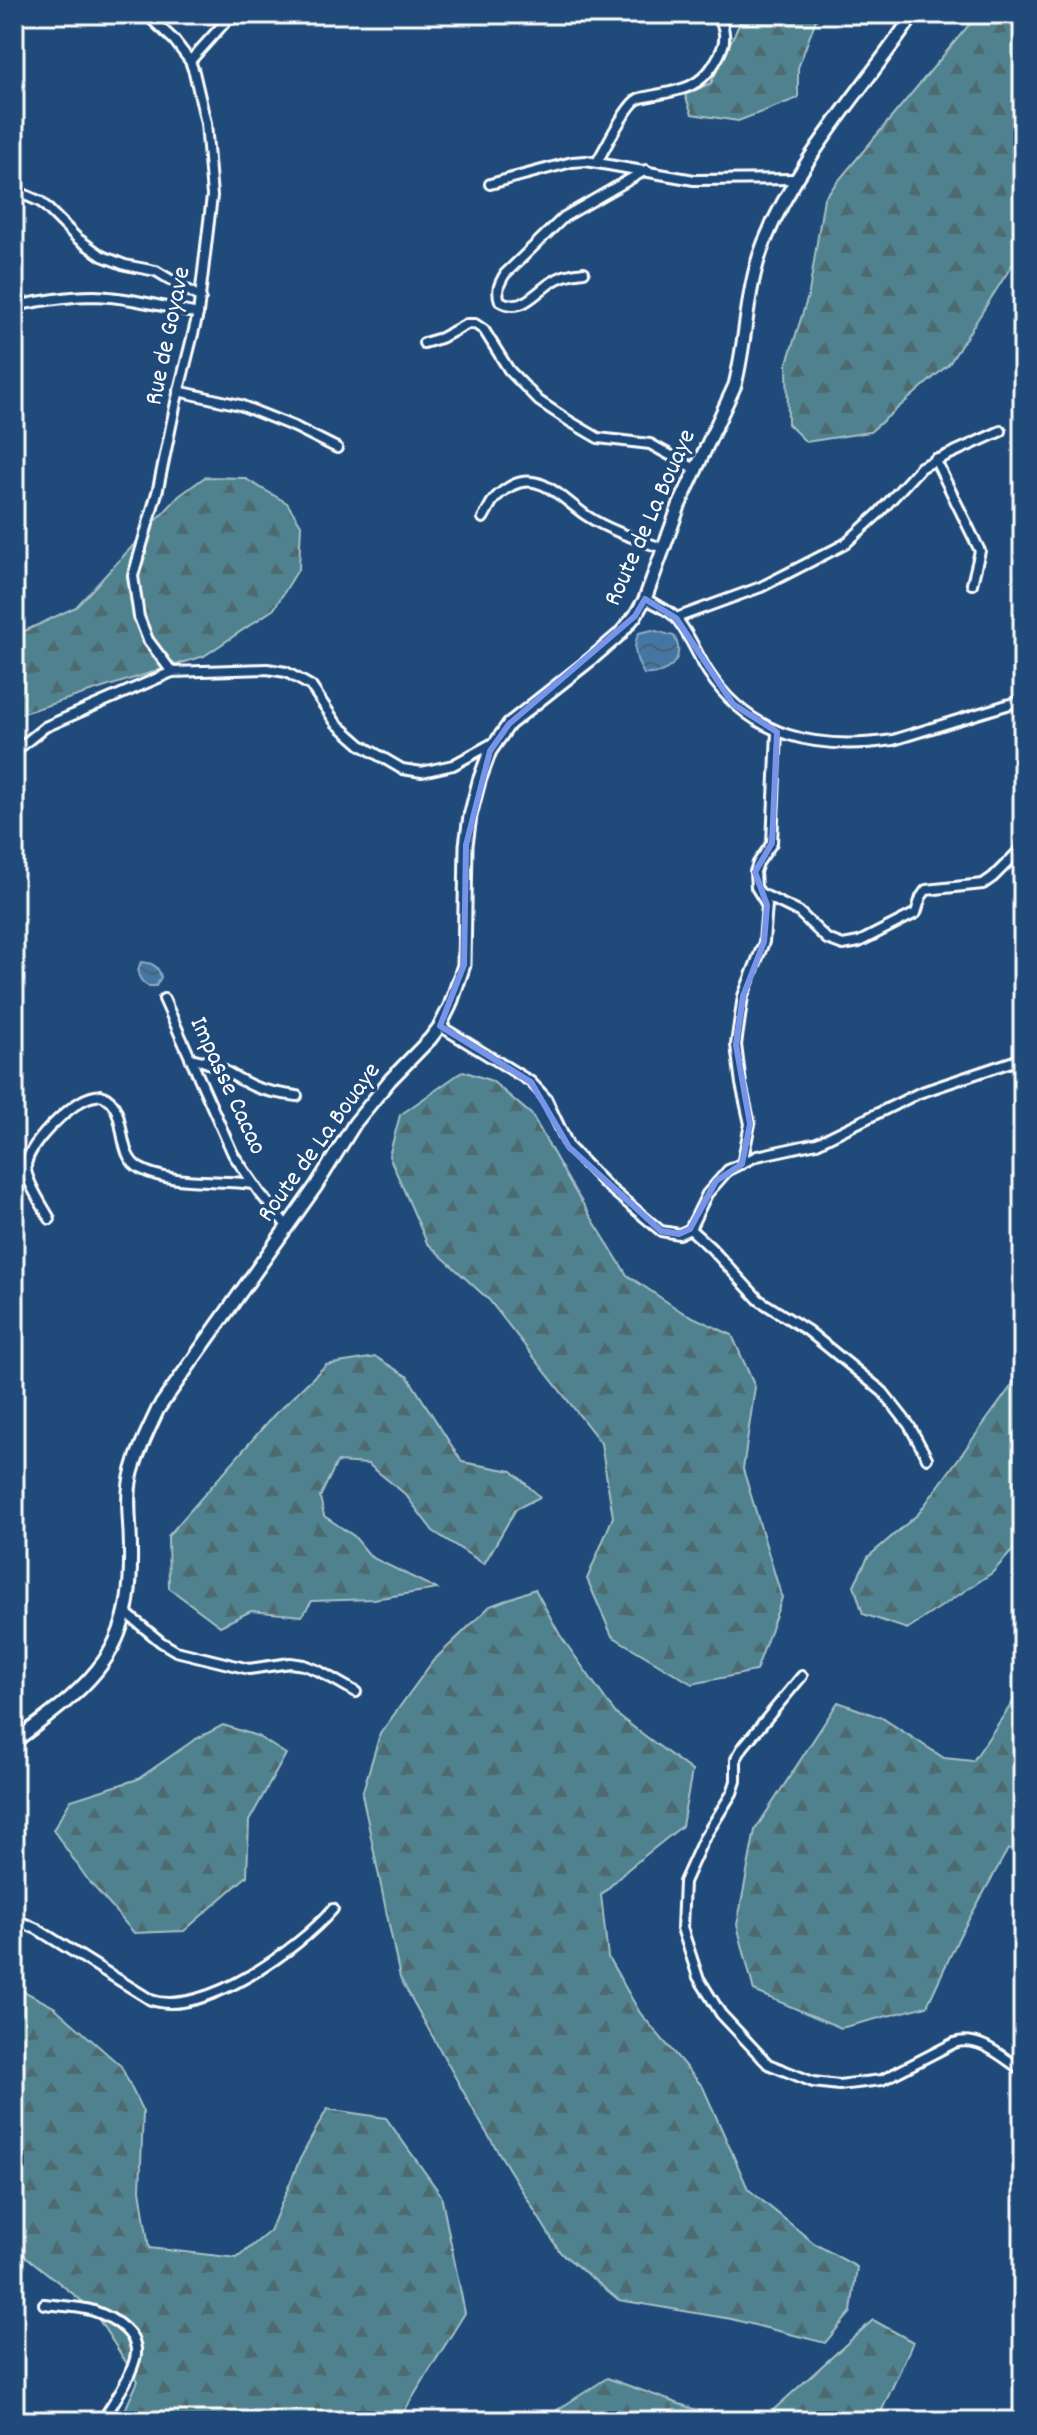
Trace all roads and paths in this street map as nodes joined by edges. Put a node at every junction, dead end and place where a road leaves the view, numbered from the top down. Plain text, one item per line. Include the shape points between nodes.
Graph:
1 (146, 14) edge
2 (252, 14) edge
3 (713, 14) edge
4 (914, 14) edge
5 (225, 17) edge
6 (190, 61) junction
7 (597, 162) junction
8 (647, 170) junction
9 (796, 179) junction
10 (490, 184) dead end
11 (14, 190) edge
12 (584, 272) dead end
13 (201, 298) junction
14 (14, 306) edge
15 (198, 314) junction
16 (424, 343) dead end
17 (178, 391) junction
18 (1001, 431) dead end
19 (337, 448) dead end
20 (935, 459) junction
21 (697, 470) junction
22 (483, 518) dead end
23 (662, 548) junction
24 (972, 584) dead end
25 (645, 599) junction
26 (676, 618) junction
27 (172, 672) junction
28 (1023, 700) edge
29 (777, 732) junction
30 (495, 742) junction
31 (14, 752) edge
32 (1023, 847) edge
33 (760, 893) junction
34 (164, 999) dead end
35 (440, 1026) junction
36 (190, 1058) junction
37 (1023, 1058) edge
38 (297, 1096) dead end
39 (742, 1164) junction
40 (253, 1184) junction
41 (50, 1219) dead end
42 (287, 1226) junction
43 (690, 1229) junction
44 (927, 1458) dead end
45 (126, 1613) junction
46 (802, 1676) dead end
47 (356, 1692) dead end
48 (14, 1742) edge
49 (333, 1909) dead end
50 (14, 1919) edge
51 (1023, 2071) edge
52 (44, 2304) dead end
53 (102, 2421) edge

1 - 6 street, Rue de Goyave
2 - 5 street
3 - 7 street via 719,18 724,43 710,71 690,88 639,98
4 - 9 main road, Route de La Bouaye
5 - 6 street
6 - 13 street, Rue de Goyave via 206,123 212,196
7 - 8 street
7 - 10 street via 572,162
8 - 9 street via 694,180
8 - 12 street via 564,217 505,274 497,293 500,301 515,306 553,281
9 - 21 main road, Route de La Bouaye via 754,272 735,385
11 - 13 street via 41,202 102,256 156,271
13 - 15 street, Rue de Goyave
14 - 15 street via 94,296
15 - 17 street, Rue de Goyave
16 - 21 street via 475,324 539,401 569,421 598,438 650,444
17 - 19 street via 240,405
17 - 27 street, Rue de Goyave via 133,576 148,640
18 - 20 street
20 - 24 street via 980,551
20 - 26 street via 845,544 761,587
21 - 23 main road, Route de La Bouaye
22 - 23 street via 503,490 520,481 536,481 586,516
23 - 25 main road, Route de La Bouaye
25 - 26 street
25 - 30 main road, Route de La Bouaye via 619,635 509,724
26 - 29 street via 733,704
27 - 30 street via 267,669 298,677 311,686 336,723 402,769 422,772 453,765
27 - 31 street via 45,727
28 - 29 street via 875,743 831,744
29 - 33 street via 772,843 755,872
30 - 35 main road, Route de La Bouaye via 470,816 464,965
32 - 33 street via 983,884 926,890 916,913 843,945 827,939 799,912
33 - 39 street via 767,905 764,942 743,996 736,1045 750,1124
34 - 36 street, Impasse Cacao
35 - 42 main road, Route de La Bouaye via 355,1123
35 - 43 street via 531,1082 546,1098 569,1147 661,1231 679,1234
36 - 38 street via 256,1088
36 - 40 street, Impasse Cacao via 233,1154
37 - 39 street via 919,1093 817,1143
39 - 43 street via 716,1181
40 - 41 street via 182,1179 141,1169 126,1147 112,1102 101,1095 71,1108 38,1140 28,1159 29,1178
40 - 42 street, Impasse Cacao
42 - 45 main road, Route de La Bouaye via 180,1376 142,1443 131,1477
43 - 44 street via 759,1300 808,1331 883,1392
45 - 47 street via 176,1651 249,1669 304,1665
45 - 48 main road, Route de La Bouaye via 119,1635 88,1681
46 - 51 street via 736,1759 732,1793 684,1882 682,1928 705,1990 768,2064 813,2082 882,2080 964,2040 975,2041
49 - 50 street via 273,1961 239,1981 204,1997 162,2004
52 - 53 street via 94,2311 128,2331 136,2343 128,2376

